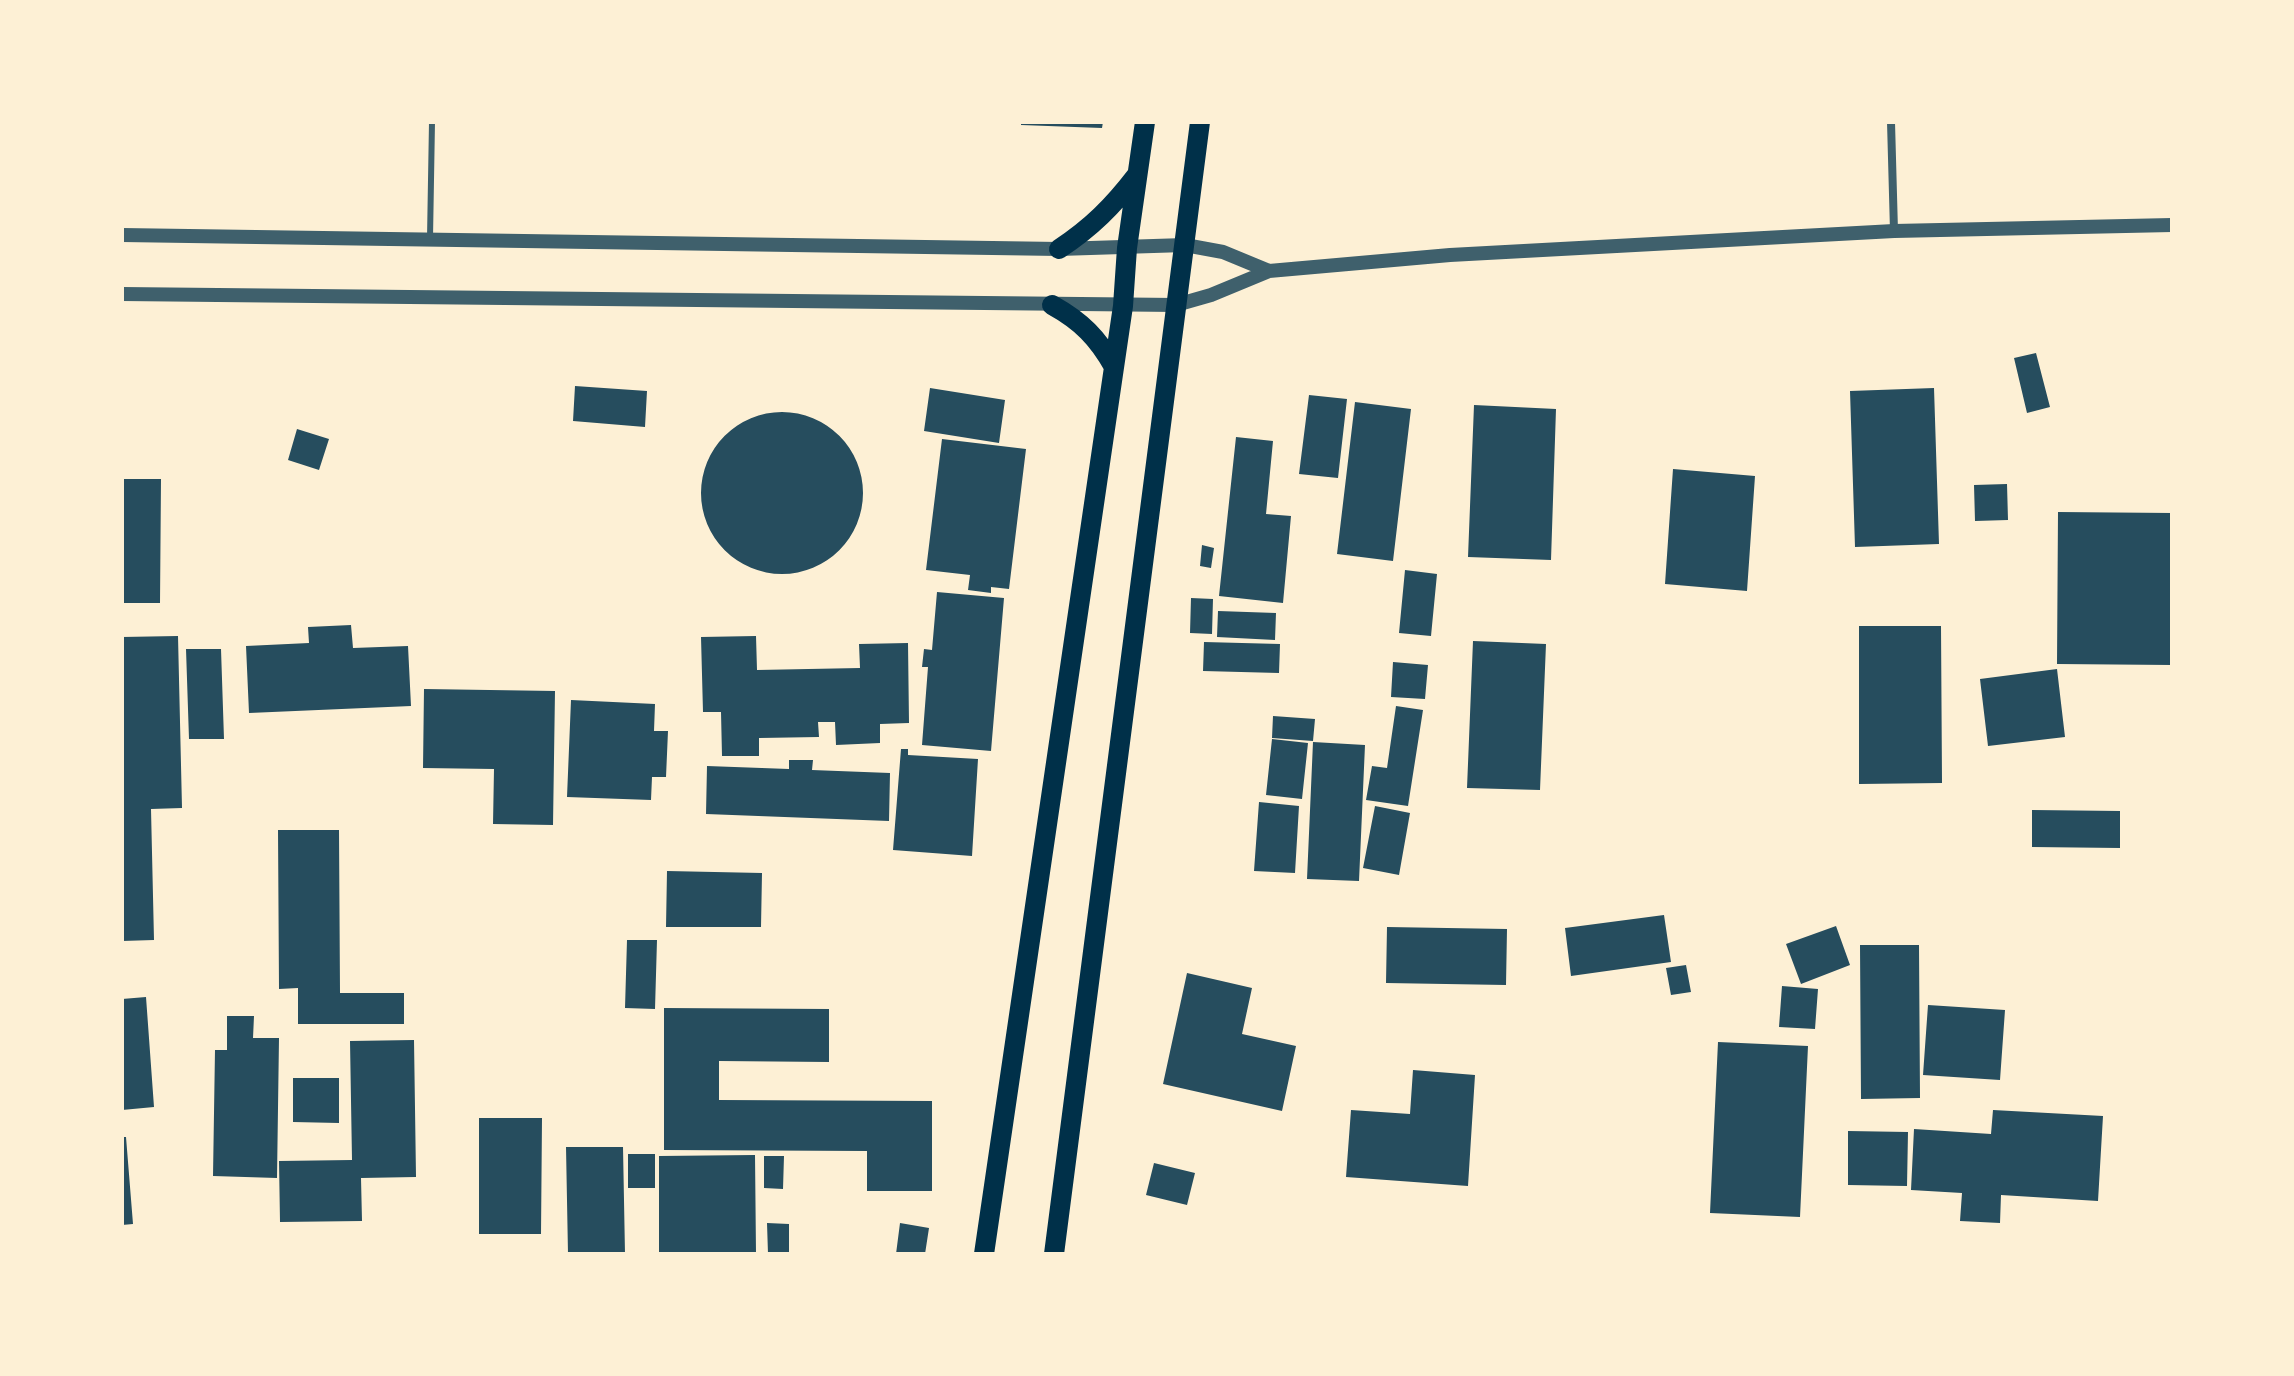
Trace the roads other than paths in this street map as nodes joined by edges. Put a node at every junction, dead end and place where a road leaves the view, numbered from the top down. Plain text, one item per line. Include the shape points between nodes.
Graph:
1 (432, 122) edge
2 (1145, 122) edge
3 (1200, 122) edge
4 (1891, 122) edge
5 (1139, 173) junction
6 (2172, 225) edge
7 (1894, 231) junction
8 (122, 235) edge
9 (430, 238) junction
10 (1185, 245) junction
11 (1127, 248) junction
12 (1059, 249) junction
13 (1269, 271) junction
14 (122, 294) edge
15 (1052, 305) junction
16 (1176, 305) junction
17 (1123, 306) junction
18 (1114, 367) junction
19 (984, 1254) edge
20 (1054, 1254) edge

1 - 9 lane
2 - 5 main road
3 - 10 main road
4 - 7 street
5 - 11 main road
5 - 12 main road via 1089,230
6 - 7 street
7 - 13 street via 1450,255
8 - 9 street
9 - 12 street
10 - 11 street
10 - 13 street via 1223,252
10 - 16 main road
11 - 12 street
11 - 17 main road
13 - 16 street
14 - 15 street
15 - 17 street
15 - 18 main road via 1079,320
16 - 17 street
16 - 20 main road
17 - 18 main road
18 - 19 main road

